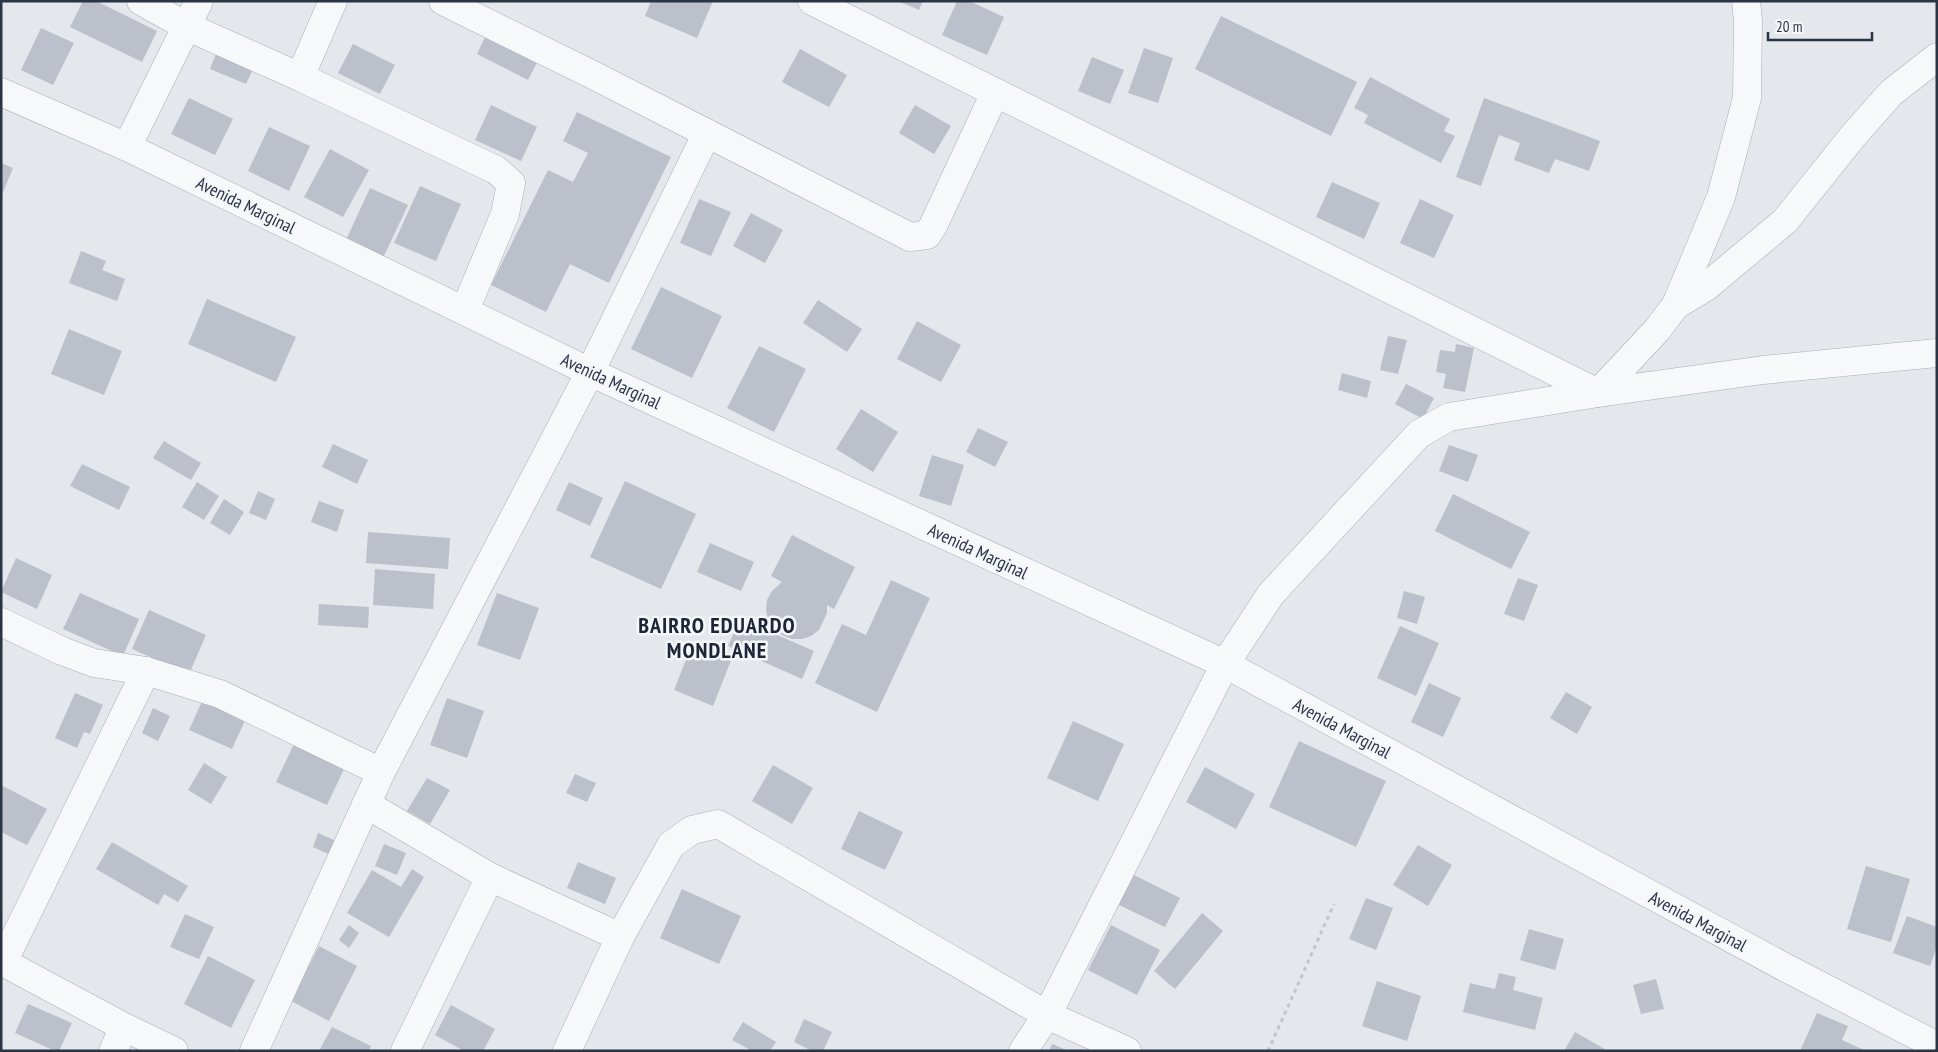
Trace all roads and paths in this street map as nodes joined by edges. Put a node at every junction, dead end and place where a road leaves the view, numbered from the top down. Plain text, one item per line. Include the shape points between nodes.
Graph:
1 (141, 1) edge
2 (199, 1) edge
3 (333, 1) edge
4 (443, 1) edge
5 (812, 1) edge
6 (1746, 1) edge
7 (186, 26) junction
8 (1937, 57) edge
9 (300, 77) junction
10 (1, 92) edge
11 (994, 93) junction
12 (707, 133) junction
13 (126, 148) junction
14 (1676, 305) junction
15 (465, 310) junction
16 (1937, 353) edge
17 (590, 372) junction
18 (1598, 394) junction
19 (1, 622) edge
20 (1225, 664) junction
21 (146, 671) junction
22 (381, 772) junction
23 (366, 804) junction
24 (490, 876) junction
25 (1334, 904) dead end
26 (620, 937) junction
27 (2, 962) edge
28 (1047, 1015) junction
29 (119, 1039) edge
30 (1937, 1046) edge
31 (174, 1051) edge
32 (254, 1051) edge
33 (405, 1051) edge
34 (567, 1051) edge
35 (1023, 1051) edge
36 (1126, 1051) edge
37 (1268, 1051) edge

1 - 7 street
2 - 7 street
3 - 9 street
4 - 12 street
5 - 11 street
6 - 14 street via 1747,98 1721,197
7 - 9 street
7 - 13 street
8 - 14 street via 1891,93 1785,221 1706,287
9 - 15 street via 496,170 511,183 505,214
10 - 13 street, Avenida Marginal
11 - 12 street via 927,235 910,237
11 - 18 street
12 - 17 street
13 - 15 street, Avenida Marginal
14 - 18 street
15 - 17 street, Avenida Marginal
16 - 18 street via 1763,370
17 - 20 street, Avenida Marginal
17 - 22 street
18 - 20 street via 1449,418 1419,434 1271,594
19 - 21 street via 94,663
20 - 28 street
20 - 30 street, Avenida Marginal via 1788,969
21 - 22 street via 220,694
21 - 27 street
22 - 23 street
23 - 24 street
23 - 32 street
24 - 26 street
24 - 33 street
25 - 37 path
26 - 28 street via 671,845 692,830 718,824
26 - 34 street
27 - 29 street
28 - 35 street
28 - 36 street
29 - 31 street

